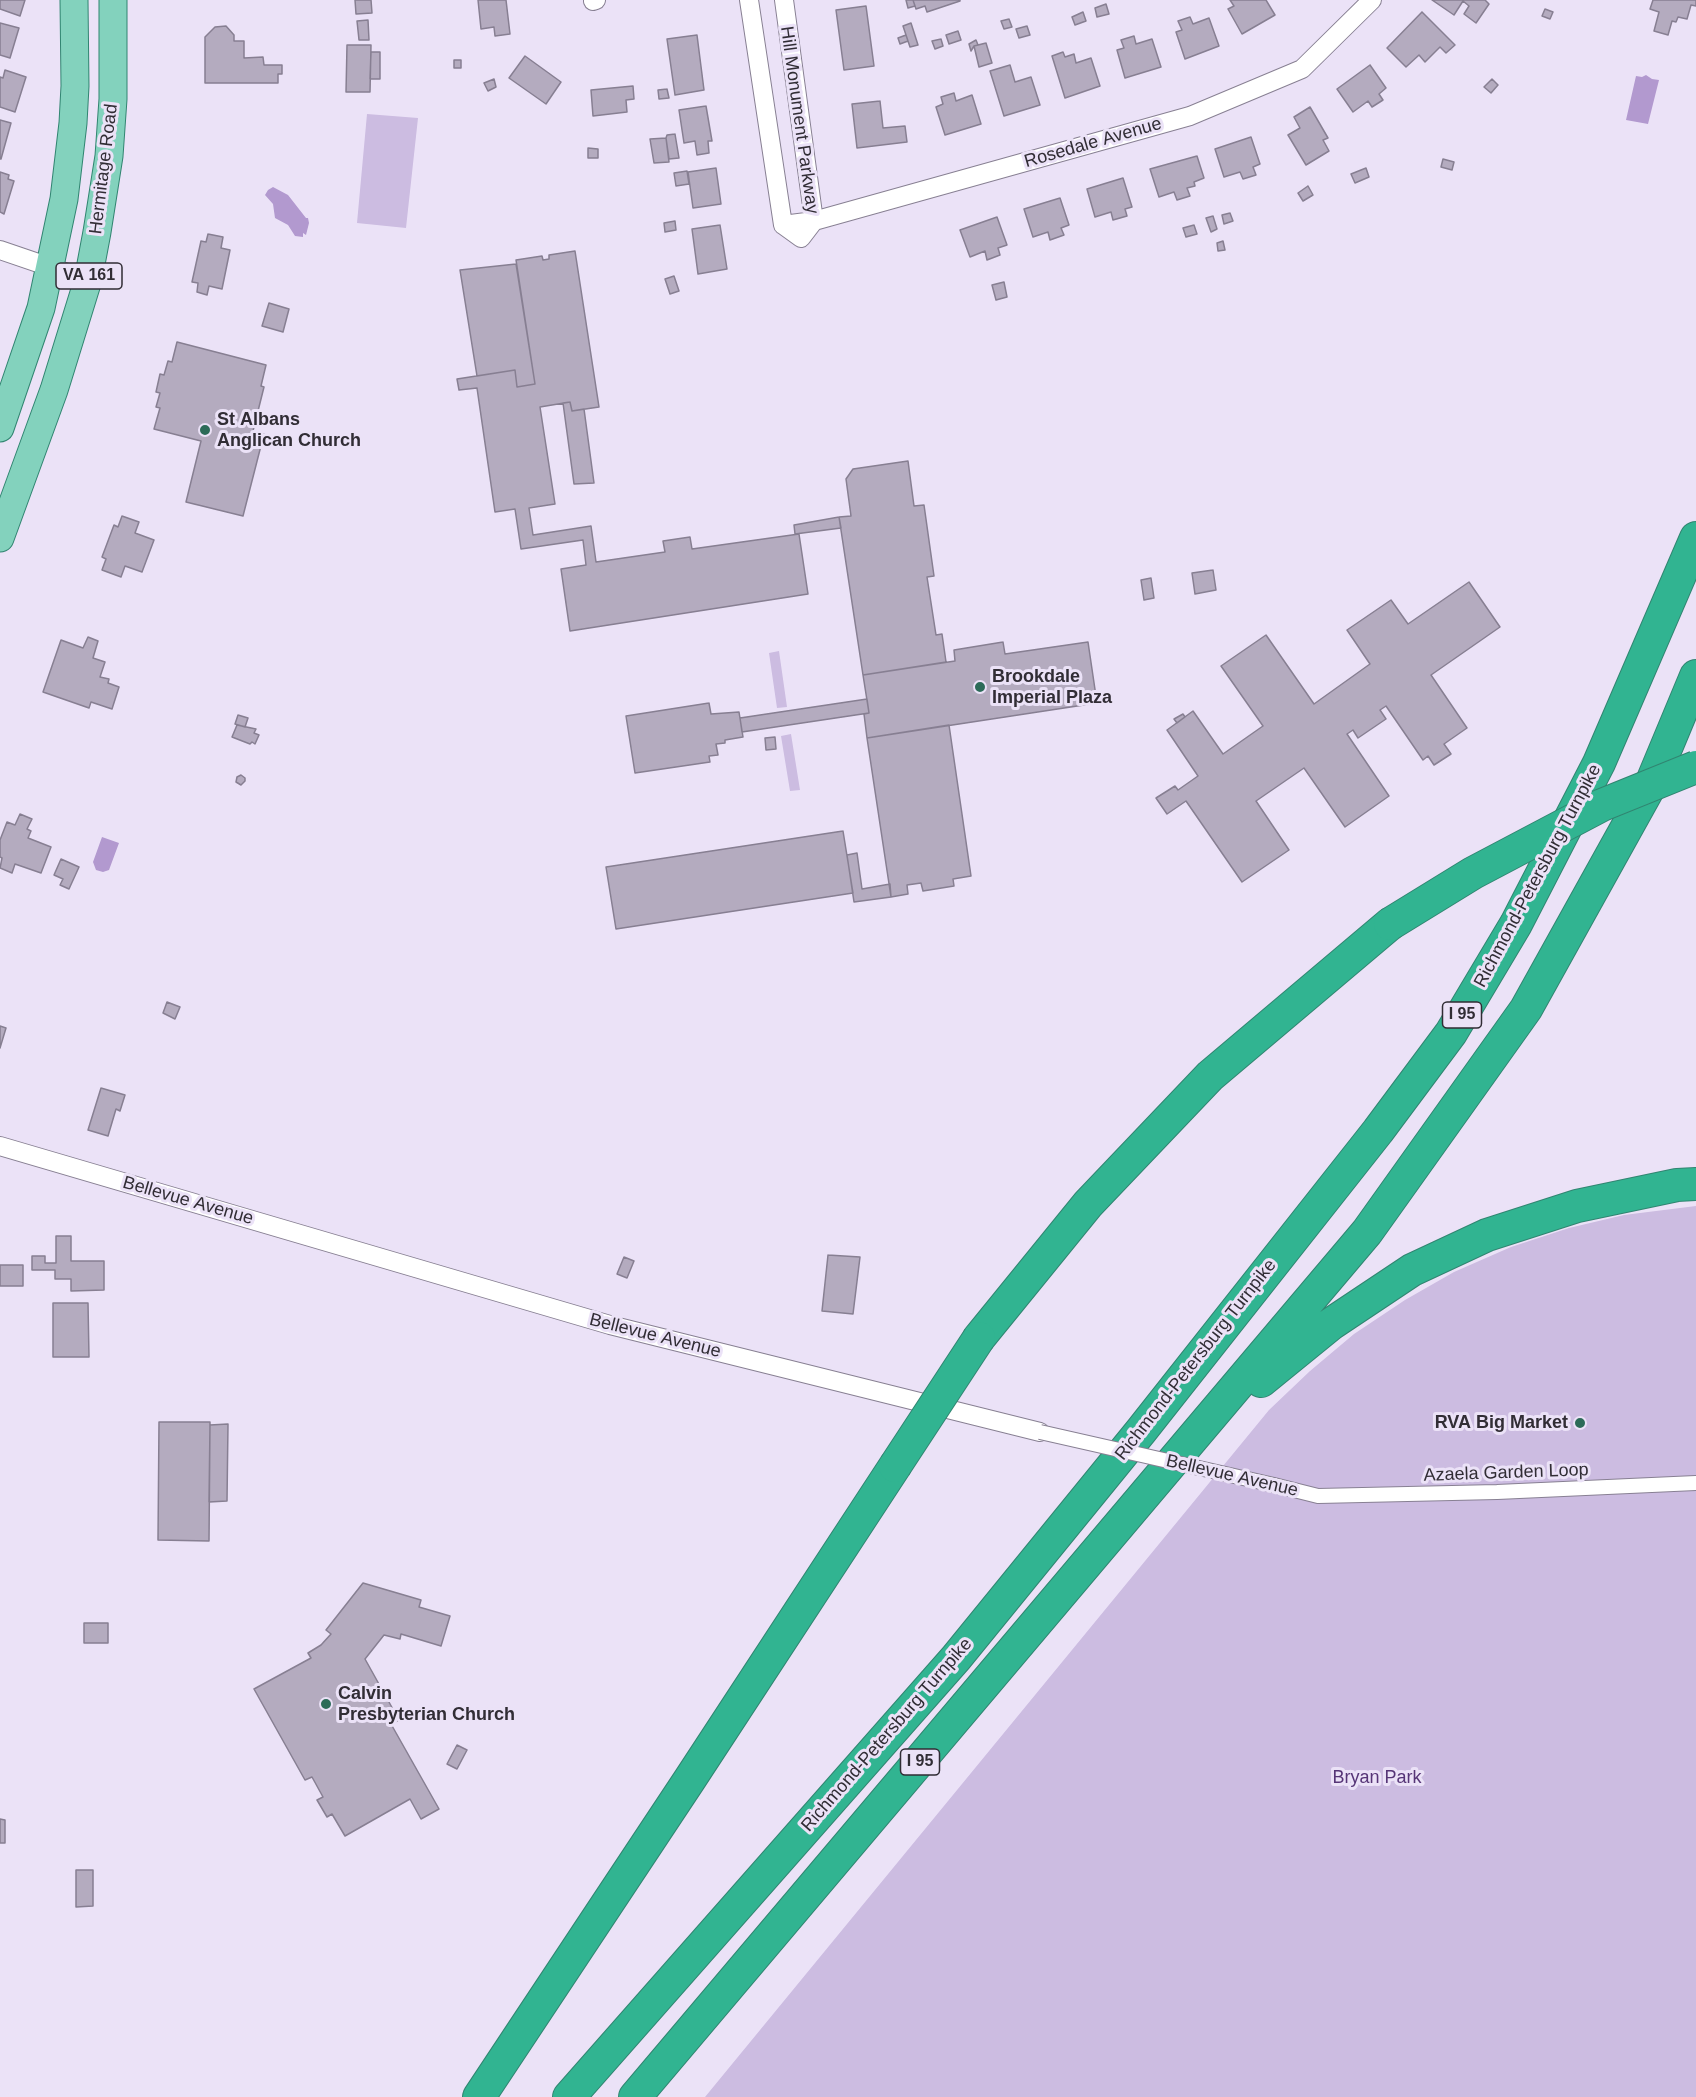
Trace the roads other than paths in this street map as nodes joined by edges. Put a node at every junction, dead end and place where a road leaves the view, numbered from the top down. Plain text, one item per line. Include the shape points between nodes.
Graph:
1 (74, 0) edge
2 (113, 0) edge
3 (748, 0) edge
4 (783, 0) edge
5 (1372, 0) edge
6 (814, 222) junction
7 (783, 225) joint
8 (0, 250) edge
9 (51, 267) junction
10 (88, 280) junction
11 (0, 428) edge
12 (0, 538) edge
13 (1696, 538) edge
14 (1696, 676) edge
15 (1696, 767) edge
16 (0, 1146) edge
17 (1696, 1184) edge
18 (1204, 1426) junction
19 (1040, 1432) joint
20 (1696, 1483) edge
21 (1318, 1496) joint
22 (479, 2097) edge
23 (569, 2097) edge
24 (635, 2097) edge

1 - 9 main road, Hermitage Road / VA 161 via 73,123
2 - 10 main road, Hermitage Road / VA 161 via 110,147
3 - 7 street, Hill Monument Parkway
4 - 6 street, Hill Monument Parkway
5 - 6 street, Rosedale Avenue via 1302,69 1190,116
6 - 7 street, Rosedale Avenue
8 - 9 street
9 - 10 street
9 - 11 main road, Hermitage Road / VA 161
10 - 12 main road, Hermitage Road / VA 161 via 54,390
13 - 23 highway, Richmond-Petersburg Turnpike / I 95 via 1599,763 1516,924 1451,1033 1141,1431 956,1658
14 - 18 highway, I 95 via 1651,784 1526,1009 1367,1232
15 - 22 highway, bridge via 1582,816 1473,873 1389,924 1210,1076 1088,1204 979,1338
16 - 19 street, Bellevue Avenue via 610,1325
17 - 18 highway via 1577,1206 1487,1235 1412,1270 1331,1324
18 - 24 highway, I 95
19 - 21 street, Bellevue Avenue, bridge
20 - 21 street, Azaela Garden Loop

